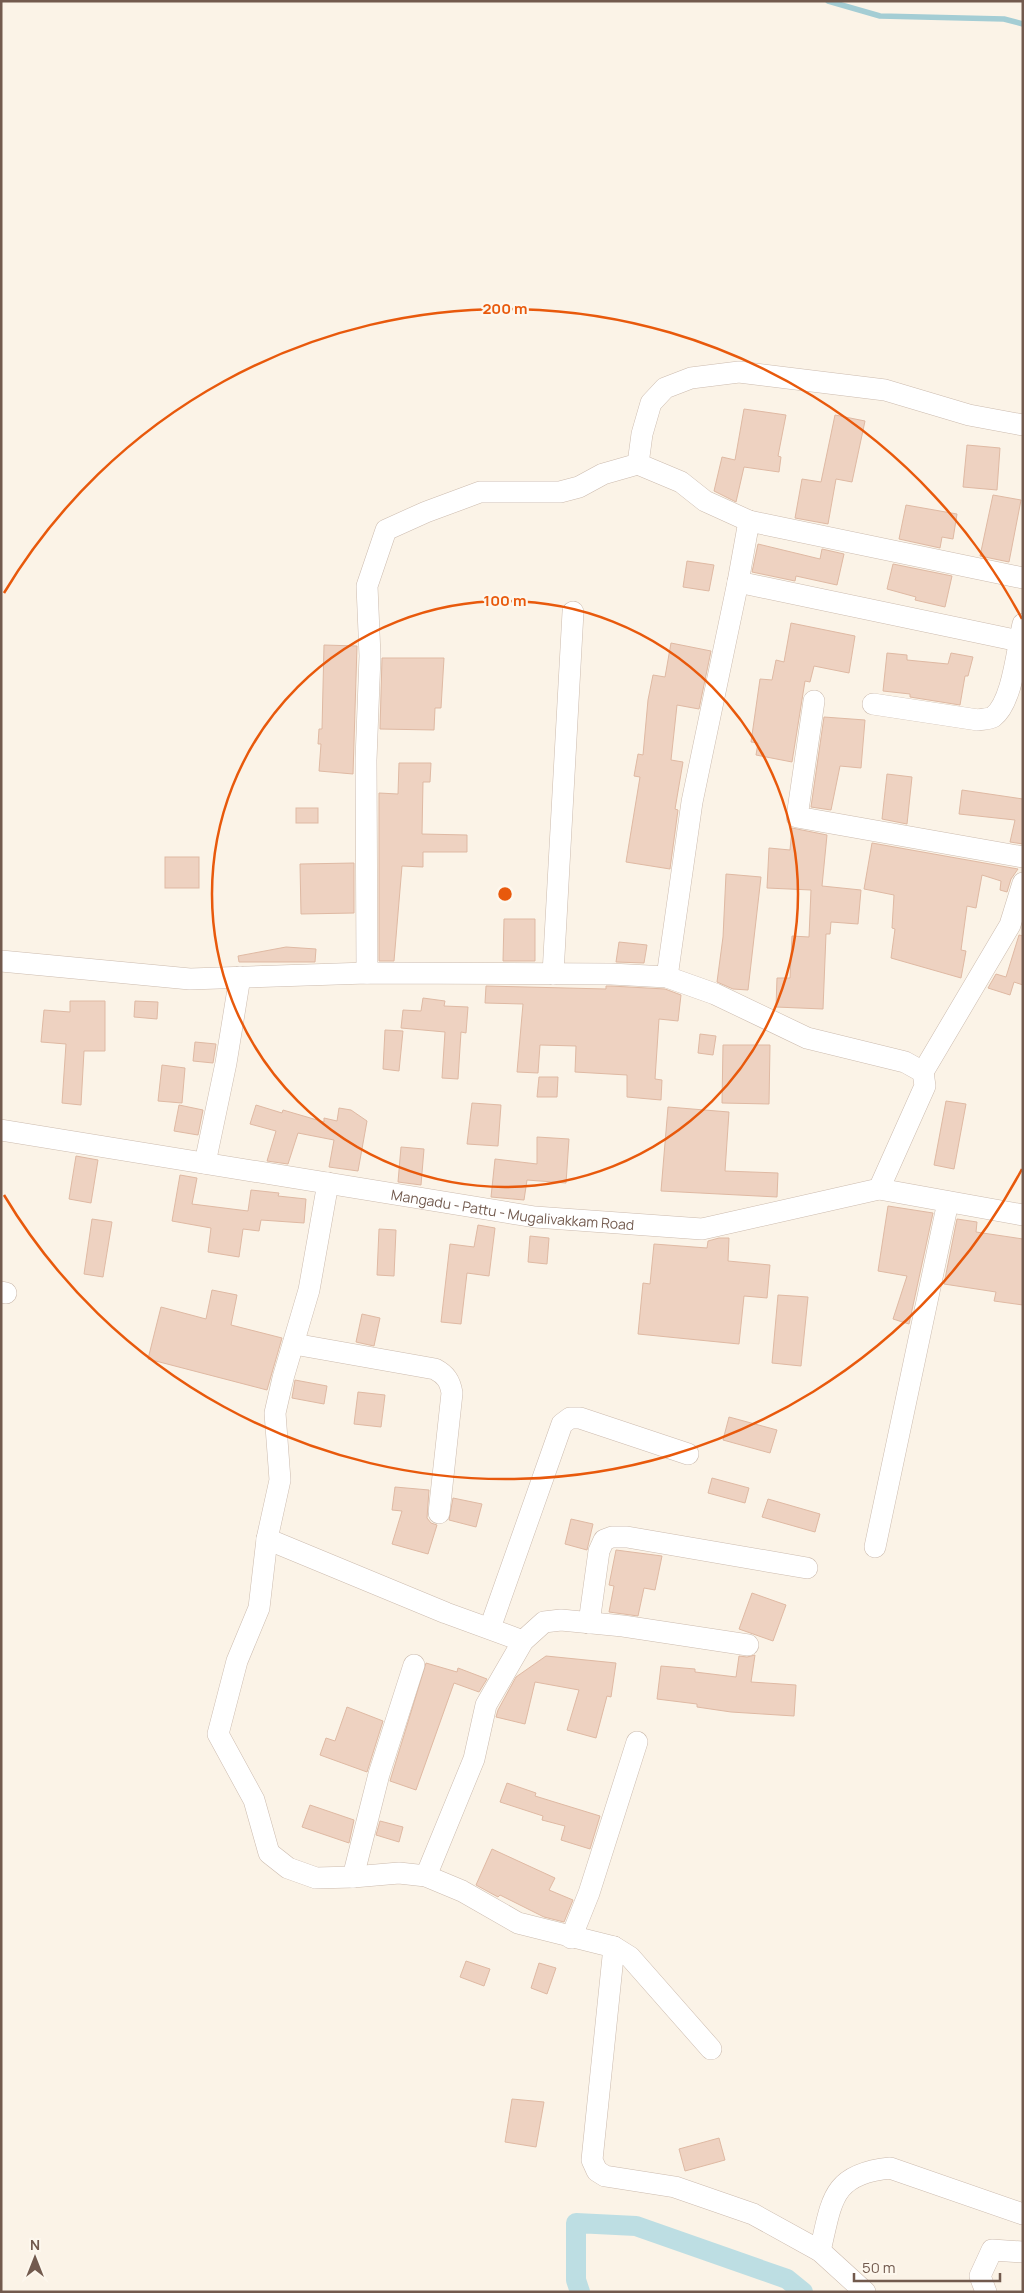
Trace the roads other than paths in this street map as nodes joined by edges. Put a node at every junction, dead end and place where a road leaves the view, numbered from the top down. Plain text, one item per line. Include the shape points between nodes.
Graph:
1 (1023, 425) edge
2 (638, 464) junction
3 (748, 521) junction
4 (1023, 578) edge
5 (738, 582) junction
6 (573, 612) dead end
7 (1021, 633) edge
8 (814, 701) dead end
9 (873, 704) dead end
10 (1023, 857) edge
11 (1023, 883) edge
12 (1016, 926) edge
13 (2, 959) edge
14 (367, 973) junction
15 (553, 974) junction
16 (240, 977) junction
17 (667, 977) junction
18 (923, 1072) junction
19 (1, 1130) edge
20 (205, 1163) junction
21 (328, 1183) junction
22 (879, 1190) junction
23 (948, 1202) junction
24 (1023, 1215) edge
25 (294, 1344) junction
26 (688, 1454) dead end
27 (439, 1513) dead end
28 (267, 1539) junction
29 (875, 1547) dead end
30 (807, 1568) dead end
31 (589, 1623) junction
32 (490, 1628) junction
33 (523, 1641) junction
34 (748, 1646) dead end
35 (414, 1665) dead end
36 (636, 1742) dead end
37 (426, 1876) junction
38 (353, 1878) junction
39 (571, 1938) junction
40 (614, 1947) junction
41 (711, 2049) dead end
42 (1023, 2214) edge
43 (820, 2251) junction
44 (1023, 2252) edge
45 (865, 2292) edge
46 (986, 2292) edge

1 - 2 street via 969,415 885,390 739,372 691,378 665,388 651,404
2 - 3 street via 681,482 705,501
2 - 14 street via 560,492 480,492 386,530 367,586 370,656 366,760
3 - 4 street
3 - 5 street
5 - 7 street
5 - 17 street via 692,802
6 - 15 street
7 - 9 street via 1009,689 992,718 978,720
8 - 10 street via 797,817
11 - 12 street
12 - 18 street
13 - 16 street via 190,979
14 - 15 street
14 - 16 street
15 - 17 street
16 - 20 street
17 - 18 street via 715,994 807,1038 905,1062
18 - 22 street via 925,1086
19 - 20 street, Mangadu - Pattu - Mugalivakkam Road
20 - 21 street, Mangadu - Pattu - Mugalivakkam Road
21 - 22 street, Mangadu - Pattu - Mugalivakkam Road via 535,1217 702,1229
21 - 25 street via 309,1290
22 - 23 street, Mangadu - Pattu - Mugalivakkam Road
23 - 24 street, Mangadu - Pattu - Mugalivakkam Road
23 - 29 street
25 - 27 street via 435,1369 444,1374 452,1393
25 - 28 street via 275,1413 280,1480
26 - 32 street via 580,1418 570,1418 562,1424
28 - 32 street
28 - 38 street via 259,1608 237,1661 218,1734 254,1800 269,1852 288,1868 316,1878
30 - 31 street via 612,1537 604,1540 599,1551
31 - 33 street via 544,1622
31 - 34 street via 671,1632
32 - 33 street
33 - 37 street via 486,1705 474,1759
35 - 38 street via 378,1774
36 - 39 street via 589,1893
37 - 38 street via 398,1873
37 - 39 street via 462,1891 518,1923
39 - 40 street
40 - 41 street via 630,1957
40 - 43 street via 592,2160 597,2171 605,2176 675,2187 744,2211
42 - 43 street via 890,2168 868,2170 842,2185 832,2201
43 - 45 street
44 - 46 street via 992,2250 980,2276

